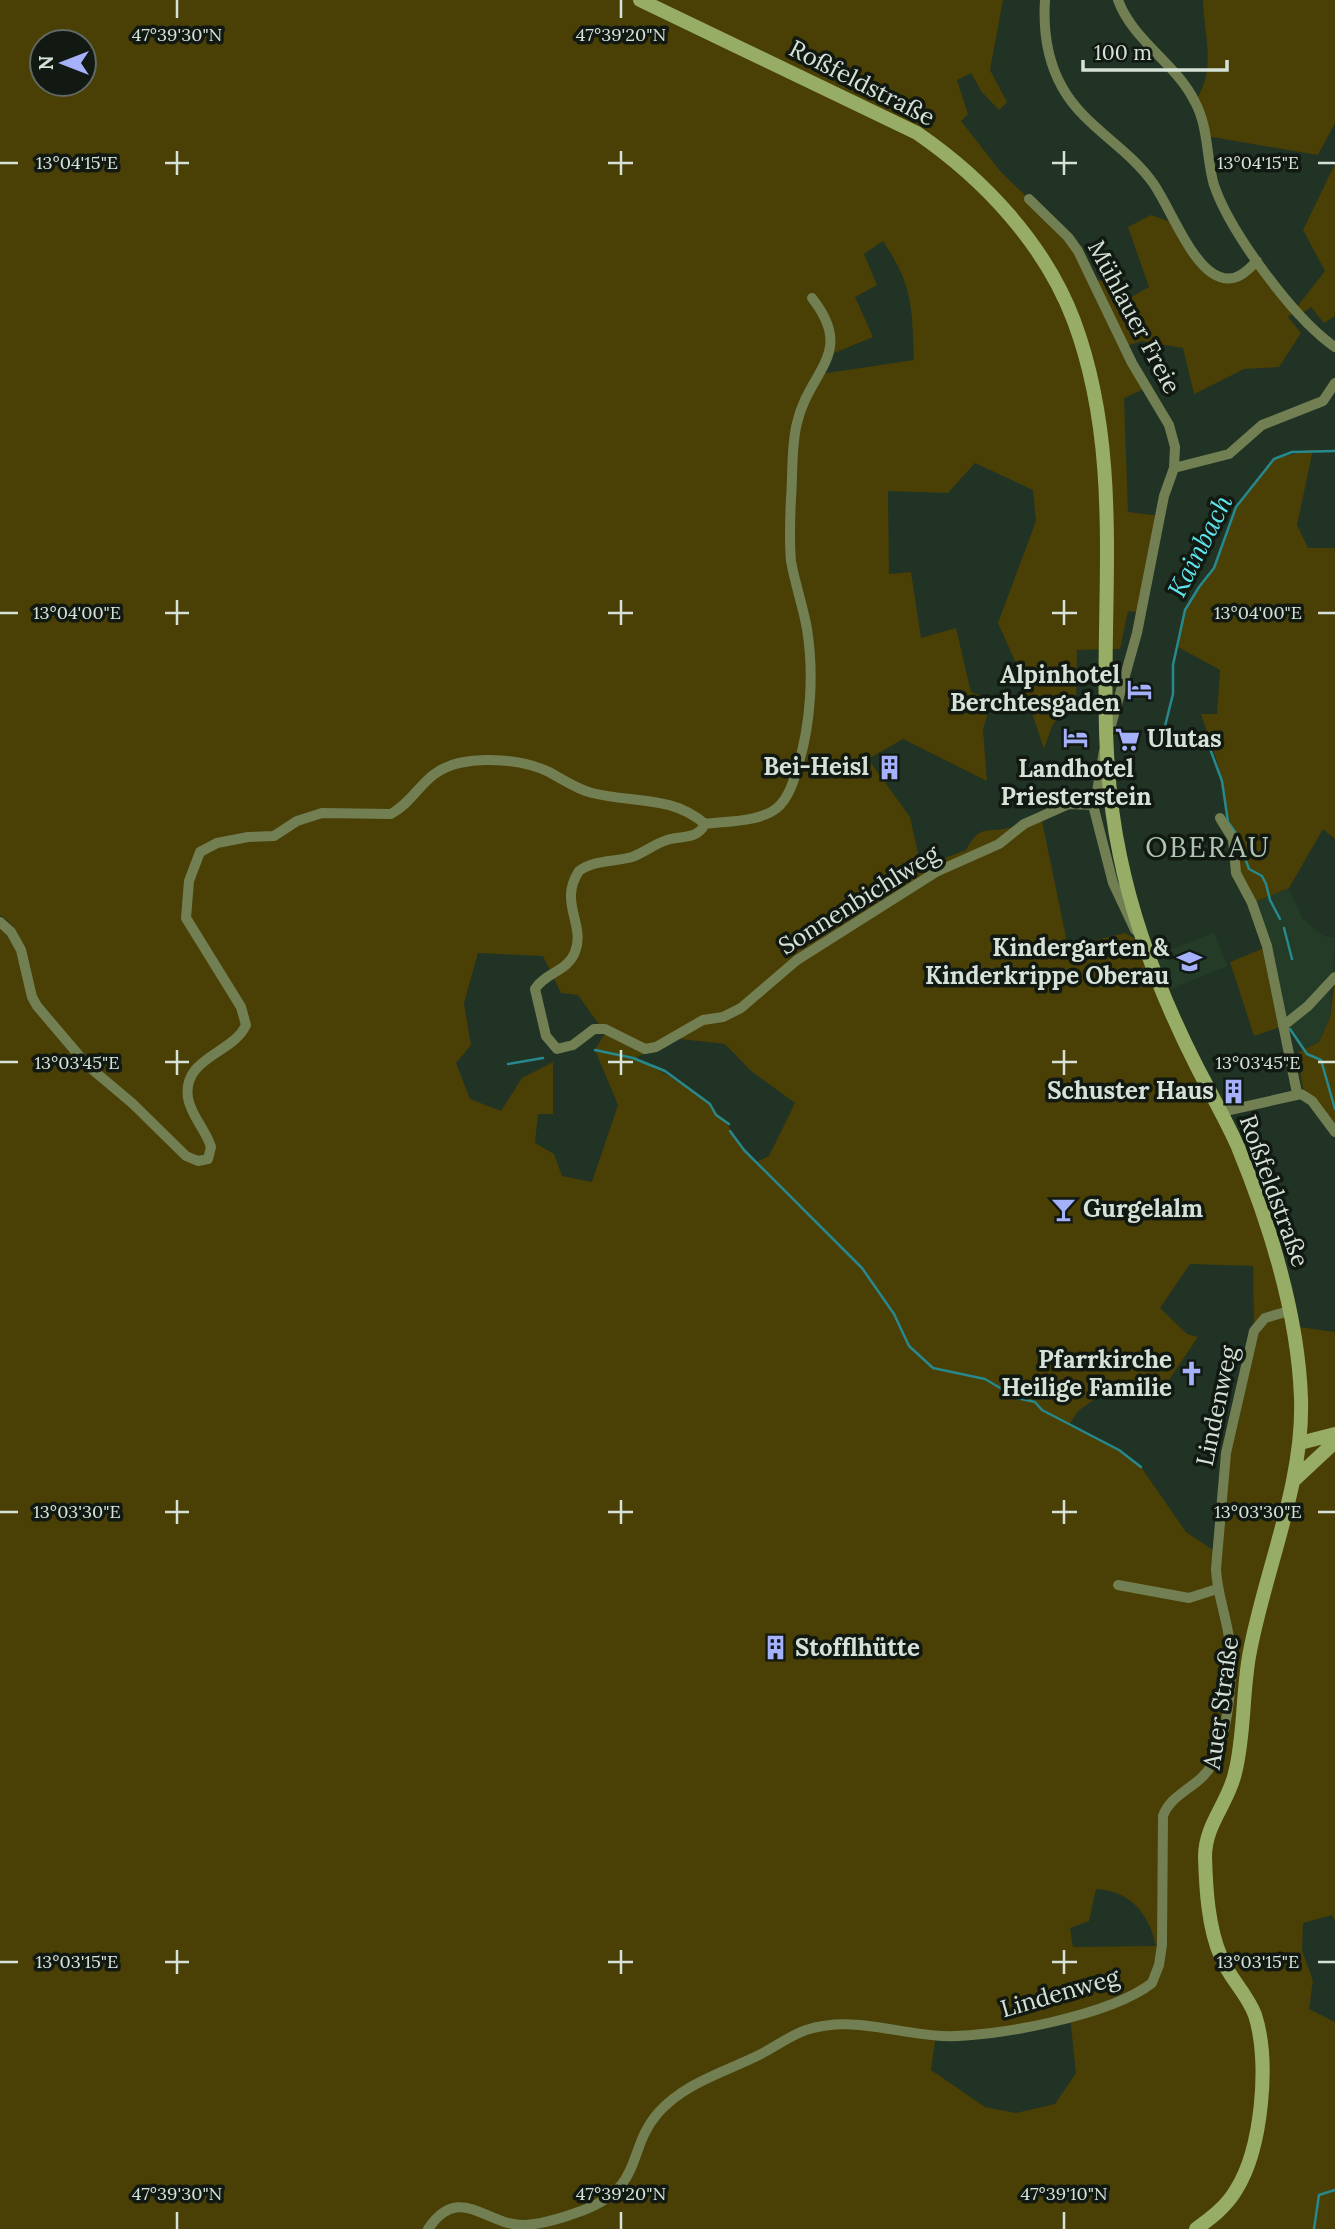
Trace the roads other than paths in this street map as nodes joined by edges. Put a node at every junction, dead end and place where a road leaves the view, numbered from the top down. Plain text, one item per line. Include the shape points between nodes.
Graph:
1 (640, 0) edge
2 (1045, 0) edge
3 (1118, 0) edge
4 (1029, 200) dead end
5 (1257, 261) junction
6 (812, 298) dead end
7 (1335, 347) edge
8 (1335, 383) edge
9 (1174, 468) junction
10 (1108, 736) junction
11 (1093, 805) junction
12 (1220, 818) dead end
13 (705, 824) junction
14 (0, 922) edge
15 (1144, 944) junction
16 (1335, 977) edge
17 (1283, 1026) junction
18 (1297, 1093) junction
19 (1221, 1112) junction
20 (1335, 1132) edge
21 (1289, 1311) junction
22 (1301, 1416) junction
23 (1333, 1437) edge
24 (1300, 1443) junction
25 (1322, 1453) junction
26 (1292, 1482) junction
27 (1118, 1585) dead end
28 (1217, 1589) junction
29 (428, 2229) edge
30 (1196, 2229) edge

1 - 10 main road, Roßfeldstraße via 917,133 995,198 1052,276 1090,366 1105,444
2 - 5 street via 1049,56 1076,109 1143,168 1190,247 1211,271 1230,279
3 - 5 street via 1133,26 1174,69 1195,101 1204,124 1214,186
4 - 9 street, Mühlauer Freie via 1068,237 1084,262 1132,363 1169,425
5 - 7 street
6 - 13 street, Sonnenbichlweg via 826,318 832,338 797,423 789,532 807,628 810,672 800,758 778,808 766,815
8 - 9 street via 1323,401 1262,425 1229,454
9 - 10 street, Mühlauer Freie via 1164,496 1137,633
10 - 11 street, Roßfeldstraße
10 - 15 main road, Roßfeldstraße via 1120,858
11 - 13 street, Sonnenbichlweg via 1069,804 1024,824 999,844 936,872 797,960 732,1013 703,1020 645,1049 605,1029 594,1029 567,1048 553,1047 535,989 575,954 578,940 570,897 579,871 631,857 663,841 691,837
11 - 15 street, Roßfeldstraße via 1113,883
12 - 17 street via 1233,839 1236,873 1267,947
13 - 14 street via 666,803 580,790 535,766 479,761 430,775 398,810 385,816 322,813 297,821 274,836 207,846 193,868 186,918 241,1007 246,1025 240,1035 203,1061 188,1084 191,1107 211,1147 203,1161 186,1156 74,1051 32,997 21,950
15 - 19 main road, Roßfeldstraße via 1182,1036
16 - 17 street
17 - 18 street
18 - 19 street
18 - 20 street via 1311,1101
19 - 21 main road, Roßfeldstraße via 1267,1229
21 - 22 main road, Roßfeldstraße
21 - 28 street, Lindenweg via 1265,1318 1255,1331 1226,1453
22 - 23 main road
22 - 24 main road, Roßfeldstraße
23 - 24 main road
23 - 25 main road
24 - 25 main road
24 - 26 main road, Auer Straße
25 - 26 main road
26 - 30 main road, Auer Straße via 1250,1649 1236,1772 1211,1824 1205,1853 1219,1954 1257,2022 1262,2062 1258,2117 1241,2182 1229,2202
27 - 28 street via 1189,1598
28 - 29 street, Lindenweg via 1229,1639 1226,1713 1210,1767 1169,1804 1163,1816 1162,1945 1152,1983 1108,2004 994,2033 942,2036 855,2024 805,2031 697,2084 667,2104 652,2123 625,2179 604,2200 555,2219 522,2225 471,2208 451,2208

